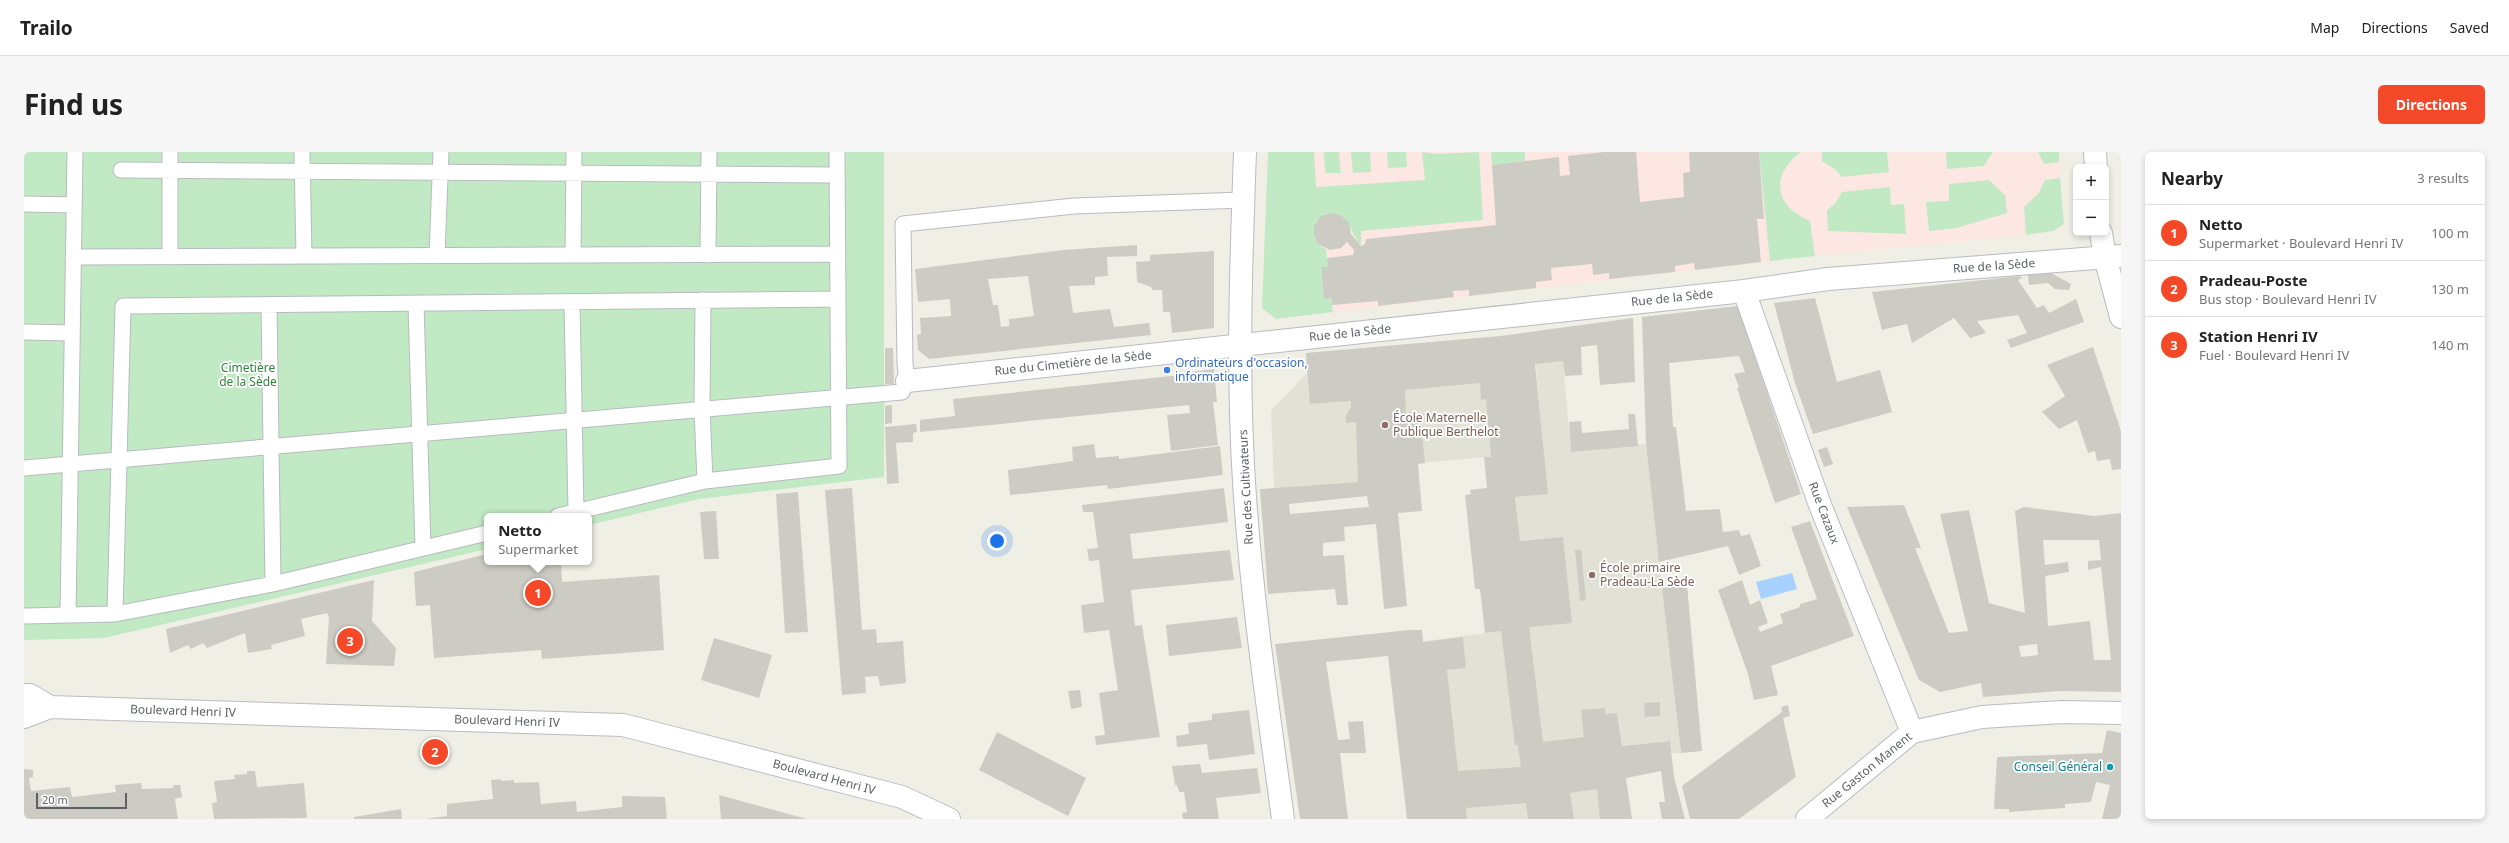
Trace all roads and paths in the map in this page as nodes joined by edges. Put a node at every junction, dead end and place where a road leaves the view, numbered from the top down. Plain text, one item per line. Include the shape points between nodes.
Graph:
1 (75, 152) edge
2 (170, 152) edge
3 (302, 152) edge
4 (441, 152) edge
5 (574, 152) edge
6 (709, 152) edge
7 (837, 152) edge
8 (1245, 152) edge
9 (2095, 152) edge
10 (2096, 164) edge
11 (121, 170) dead end
12 (170, 171) junction
13 (302, 172) junction
14 (440, 173) junction
15 (574, 173) junction
16 (709, 174) junction
17 (837, 175) junction
18 (1243, 200) junction
19 (24, 204) edge
20 (74, 205) junction
21 (2103, 236) edge
22 (708, 254) junction
23 (838, 254) junction
24 (573, 255) junction
25 (170, 256) junction
26 (304, 256) junction
27 (437, 256) junction
28 (2113, 256) edge
29 (73, 257) junction
30 (1744, 291) junction
31 (838, 299) junction
32 (703, 300) junction
33 (572, 302) junction
34 (416, 303) junction
35 (269, 305) junction
36 (2121, 317) edge
37 (24, 332) edge
38 (72, 333) junction
39 (1240, 345) junction
40 (907, 381) junction
41 (838, 399) junction
42 (702, 410) junction
43 (573, 421) junction
44 (419, 433) junction
45 (271, 446) junction
46 (118, 458) junction
47 (70, 464) junction
48 (24, 468) edge
49 (705, 481) junction
50 (576, 512) junction
51 (572, 513) edge
52 (484, 534) edge
53 (423, 548) junction
54 (273, 584) junction
55 (116, 614) junction
56 (68, 615) junction
57 (24, 616) edge
58 (24, 695) edge
59 (50, 707) junction
60 (2121, 713) edge
61 (24, 716) edge
62 (1912, 732) junction
63 (949, 819) edge
64 (1283, 819) edge
65 (1807, 819) edge

1 - 20 lane
2 - 12 lane
3 - 13 lane
4 - 14 lane
5 - 15 lane
6 - 16 lane
7 - 17 lane
8 - 18 street, Rue des Cultivateurs
9 - 10 street
11 - 12 lane
12 - 13 lane
12 - 25 lane
13 - 14 lane
13 - 26 lane
14 - 15 lane
14 - 27 lane
15 - 16 lane
15 - 24 lane
16 - 17 lane
16 - 22 lane
17 - 23 lane
18 - 39 street, Rue des Cultivateurs
18 - 40 lane via 1074,206 903,224
19 - 20 lane
20 - 29 lane
21 - 28 street
22 - 23 lane
22 - 24 lane
23 - 31 lane
24 - 27 lane
25 - 26 lane
25 - 29 lane
26 - 27 lane
28 - 30 street, Rue de la Sède via 1828,279
28 - 36 street
29 - 38 lane
30 - 39 street, Rue de la Sède
30 - 62 street, Rue Cazaux via 1820,505
31 - 32 lane
31 - 41 lane
32 - 33 lane
32 - 42 lane
33 - 34 lane
33 - 43 lane
34 - 35 lane
34 - 44 lane
35 - 45 lane
35 - 46 lane via 123,306
37 - 38 lane
38 - 47 lane
39 - 40 street, Rue du Cimetière de la Sède
39 - 64 street, Rue des Cultivateurs via 1244,481 1253,595
40 - 41 lane via 902,392
41 - 42 lane
41 - 49 lane via 839,466
42 - 43 lane
42 - 49 lane
43 - 44 lane
43 - 50 lane
44 - 45 lane
44 - 53 lane
45 - 46 lane
45 - 54 lane
46 - 47 lane
46 - 55 lane
47 - 48 lane
47 - 56 lane
49 - 50 lane
50 - 51 lane
52 - 53 lane
53 - 54 lane
54 - 55 lane
55 - 56 lane
56 - 57 lane
58 - 59 street, Boulevard Henri IV via 30,695
59 - 61 street, Boulevard Henri IV
59 - 63 street, Boulevard Henri IV via 622,725 902,797
60 - 62 street, Rue Gaston Manent via 2062,712 1982,717
62 - 65 street, Rue Gaston Manent

